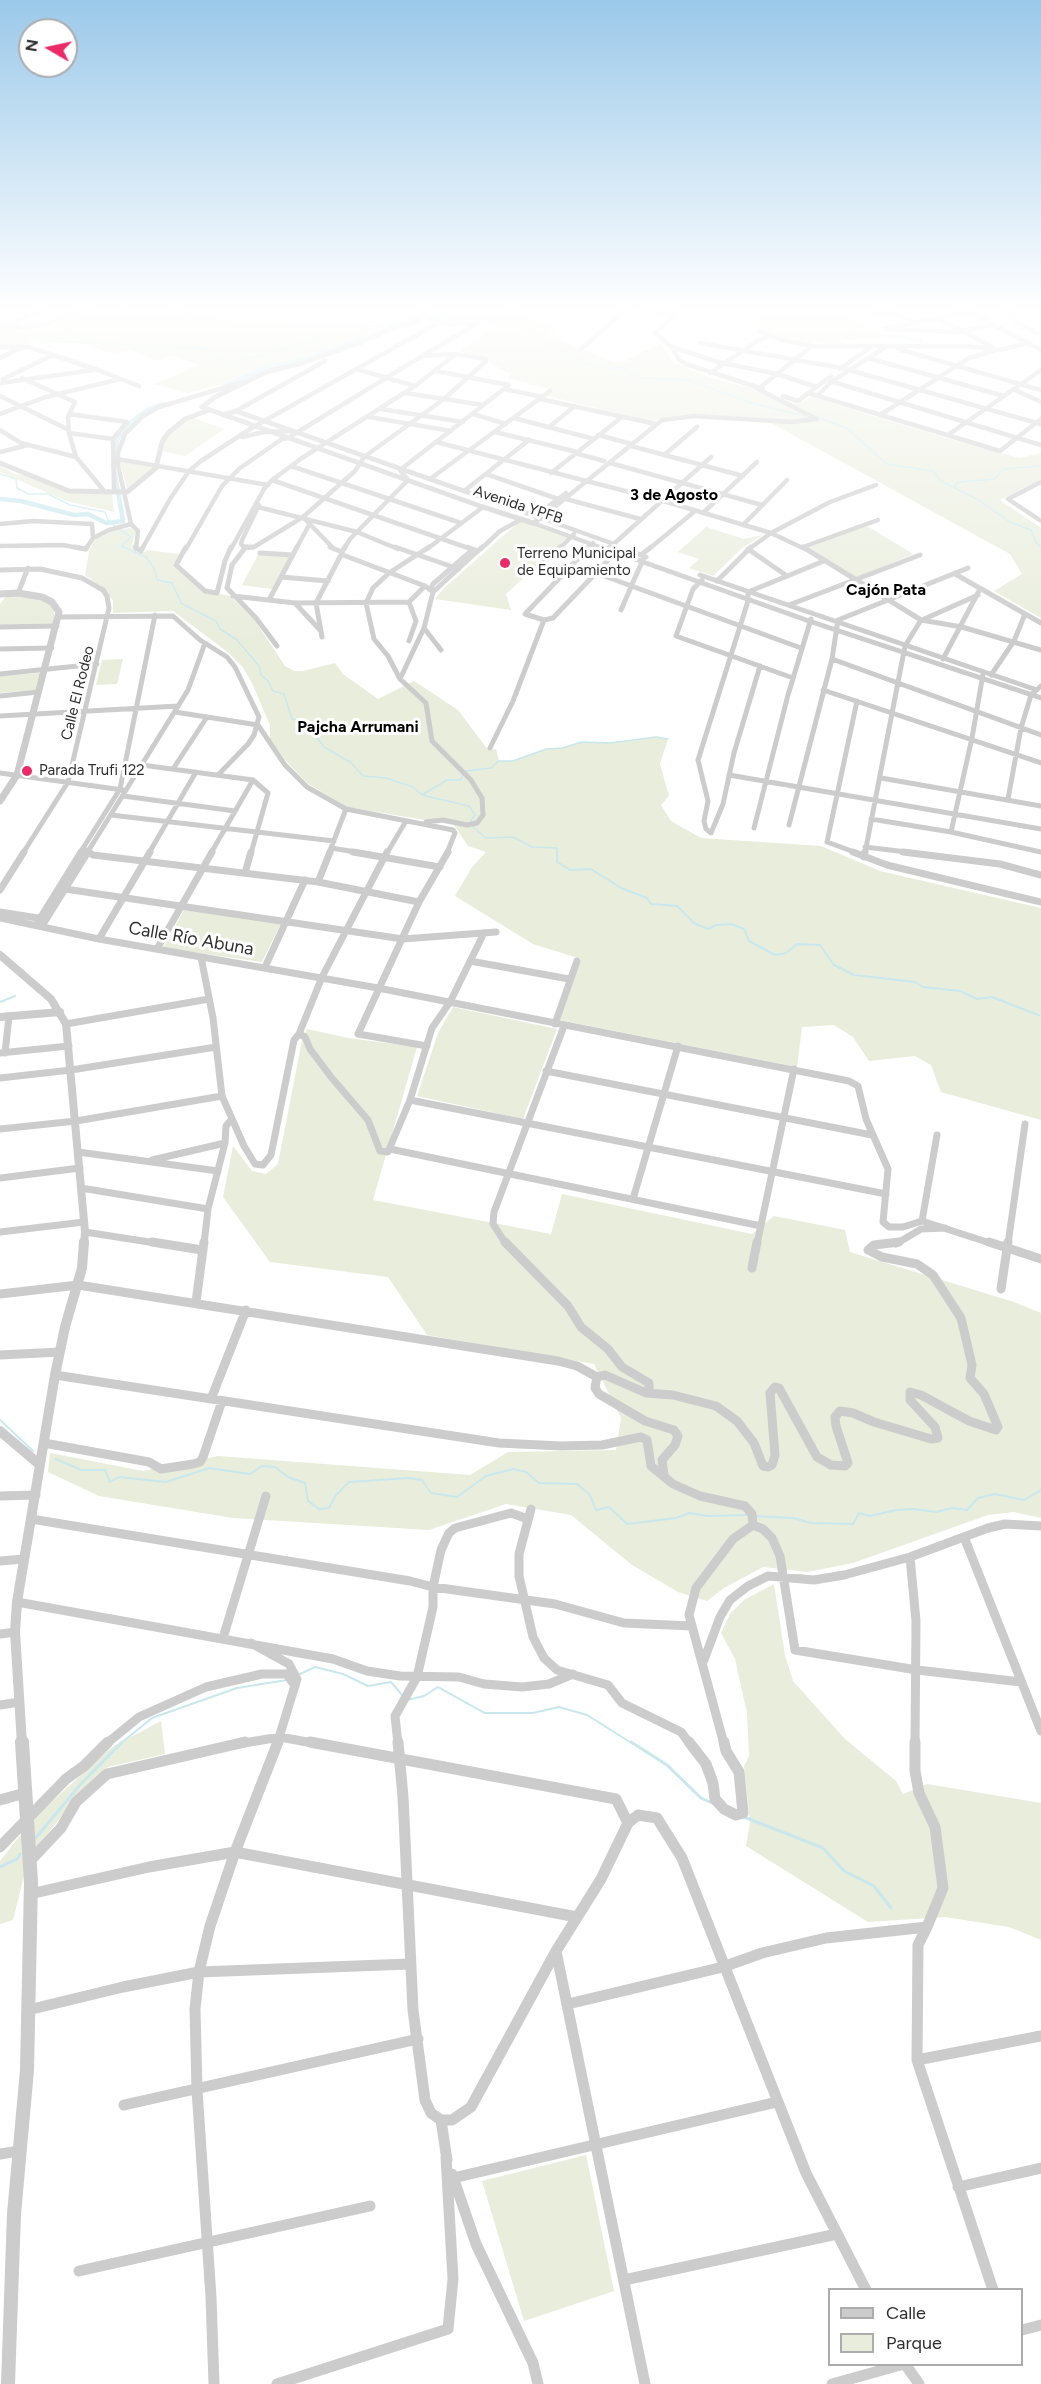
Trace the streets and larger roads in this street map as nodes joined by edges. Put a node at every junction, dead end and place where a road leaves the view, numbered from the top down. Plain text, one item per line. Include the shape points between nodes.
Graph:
1 (50, 421) edge
2 (69, 421) edge
3 (122, 421) edge
4 (138, 421) edge
5 (181, 421) edge
6 (240, 421) edge
7 (311, 421) edge
8 (362, 421) edge
9 (398, 421) edge
10 (459, 421) edge
11 (497, 421) edge
12 (510, 421) edge
13 (527, 421) edge
14 (556, 421) edge
15 (616, 421) edge
16 (641, 421) edge
17 (659, 421) edge
18 (780, 421) edge
19 (798, 421) edge
20 (901, 421) edge
21 (266, 422) joint
22 (463, 422) joint
23 (968, 422) joint
24 (410, 423) junction
25 (506, 424) junction
26 (653, 424) junction
27 (1038, 424) edge
28 (256, 427) junction
29 (549, 427) junction
30 (697, 427) dead end
31 (0, 430) edge
32 (69, 431) junction
33 (451, 431) junction
34 (270, 432) junction
35 (293, 432) junction
36 (495, 432) junction
37 (948, 435) junction
38 (596, 437) junction
39 (1016, 437) junction
40 (288, 438) junction
41 (113, 439) junction
42 (234, 439) junction
43 (529, 440) junction
44 (436, 442) junction
45 (325, 444) junction
46 (630, 444) junction
47 (29, 445) junction
48 (1041, 445) edge
49 (317, 448) junction
50 (469, 451) junction
51 (0, 452) edge
52 (576, 453) junction
53 (664, 455) junction
54 (76, 457) junction
55 (711, 457) dead end
56 (117, 459) junction
57 (363, 460) junction
58 (503, 460) junction
59 (607, 462) junction
60 (757, 462) dead end
61 (0, 463) edge
62 (700, 464) junction
63 (158, 466) junction
64 (291, 466) junction
65 (400, 470) junction
66 (189, 471) junction
67 (551, 472) junction
68 (486, 474) junction
69 (742, 476) junction
70 (228, 478) junction
71 (430, 479) junction
72 (408, 480) junction
73 (787, 480) dead end
74 (270, 482) junction
75 (584, 482) junction
76 (1041, 482) edge
77 (342, 483) junction
78 (681, 483) junction
79 (876, 485) dead end
80 (465, 491) junction
81 (118, 492) junction
82 (722, 495) junction
83 (325, 498) junction
84 (391, 499) junction
85 (558, 499) junction
86 (566, 499) junction
87 (660, 500) junction
88 (762, 505) junction
89 (258, 507) junction
90 (483, 507) junction
91 (695, 511) junction
92 (703, 513) junction
93 (374, 516) junction
94 (534, 516) junction
95 (303, 517) junction
96 (519, 518) junction
97 (541, 518) junction
98 (640, 519) junction
99 (878, 520) dead end
100 (1041, 521) edge
101 (533, 523) junction
102 (0, 524) edge
103 (130, 524) junction
104 (460, 524) junction
105 (309, 525) junction
106 (743, 525) junction
107 (578, 531) junction
108 (357, 532) junction
109 (771, 533) junction
110 (571, 536) junction
111 (93, 538) junction
112 (438, 539) junction
113 (593, 543) junction
114 (614, 543) junction
115 (0, 546) edge
116 (803, 547) junction
117 (245, 548) junction
118 (608, 549) junction
119 (747, 549) junction
120 (475, 550) junction
121 (260, 553) dead end
122 (620, 553) junction
123 (342, 554) junction
124 (293, 555) junction
125 (920, 555) dead end
126 (417, 556) junction
127 (643, 557) junction
128 (824, 561) junction
129 (456, 567) junction
130 (28, 568) junction
131 (968, 568) dead end
132 (0, 570) edge
133 (536, 570) dead end
134 (389, 573) junction
135 (596, 573) junction
136 (955, 574) junction
137 (787, 576) junction
138 (281, 577) junction
139 (710, 579) junction
140 (699, 580) junction
141 (328, 581) junction
142 (717, 581) junction
143 (855, 581) junction
144 (632, 586) junction
145 (430, 589) junction
146 (980, 589) junction
147 (748, 592) junction
148 (18, 593) junction
149 (0, 594) edge
150 (978, 595) junction
151 (233, 596) junction
152 (748, 599) junction
153 (269, 600) junction
154 (887, 600) junction
155 (409, 602) junction
156 (295, 603) junction
157 (316, 603) junction
158 (366, 603) junction
159 (789, 605) junction
160 (687, 606) junction
161 (621, 610) dead end
162 (1025, 614) junction
163 (155, 615) junction
164 (817, 615) junction
165 (108, 616) junction
166 (59, 617) junction
167 (544, 620) junction
168 (921, 620) junction
169 (809, 621) junction
170 (838, 622) junction
171 (1041, 623) edge
172 (57, 626) junction
173 (741, 626) junction
174 (0, 627) edge
175 (962, 627) junction
176 (424, 628) junction
177 (837, 630) junction
178 (409, 641) dead end
179 (1014, 641) junction
180 (205, 643) junction
181 (277, 646) dead end
182 (52, 648) junction
183 (801, 648) junction
184 (0, 649) edge
185 (905, 649) junction
186 (441, 650) dead end
187 (1041, 650) edge
188 (731, 656) junction
189 (832, 659) junction
190 (944, 659) junction
191 (97, 664) junction
192 (760, 666) junction
193 (44, 670) junction
194 (0, 674) edge
195 (983, 675) junction
196 (991, 675) junction
197 (793, 678) junction
198 (400, 679) junction
199 (898, 683) junction
200 (1039, 688) edge
201 (823, 690) junction
202 (38, 692) junction
203 (1031, 695) junction
204 (0, 696) edge
205 (1041, 698) edge
206 (857, 701) junction
207 (136, 709) junction
208 (177, 709) junction
209 (86, 710) junction
210 (33, 712) junction
211 (893, 712) junction
212 (977, 712) junction
213 (0, 716) edge
214 (207, 717) junction
215 (258, 725) junction
216 (1021, 728) junction
217 (1041, 735) edge
218 (972, 740) junction
219 (490, 748) dead end
220 (1016, 755) junction
221 (1041, 763) edge
222 (142, 765) junction
223 (173, 769) junction
224 (196, 772) junction
225 (0, 773) edge
226 (17, 775) junction
227 (218, 775) junction
228 (729, 775) junction
229 (881, 778) junction
230 (253, 780) junction
231 (68, 782) junction
232 (767, 782) junction
233 (798, 787) junction
234 (961, 790) junction
235 (123, 792) junction
236 (837, 793) junction
237 (1008, 799) junction
238 (875, 800) junction
239 (0, 801) edge
240 (178, 803) junction
241 (1041, 806) edge
242 (346, 809) junction
243 (235, 811) junction
244 (955, 813) junction
245 (111, 815) junction
246 (871, 819) junction
247 (167, 821) junction
248 (406, 821) junction
249 (416, 823) junction
250 (789, 825) dead end
251 (226, 827) junction
252 (754, 828) dead end
253 (1041, 830) edge
254 (258, 832) junction
255 (951, 832) junction
256 (332, 845) junction
257 (865, 847) junction
258 (86, 850) junction
259 (1041, 852) edge
260 (385, 856) junction
261 (864, 857) junction
262 (144, 860) junction
263 (440, 867) junction
264 (203, 869) junction
265 (245, 873) junction
266 (1041, 875) edge
267 (305, 880) junction
268 (318, 882) junction
269 (65, 889) junction
270 (0, 890) edge
271 (367, 892) junction
272 (123, 897) junction
273 (419, 902) junction
274 (1041, 902) edge
275 (182, 906) junction
276 (0, 912) edge
277 (0, 918) edge
278 (286, 921) junction
279 (41, 922) junction
280 (348, 931) junction
281 (496, 932) dead end
282 (484, 933) junction
283 (99, 939) junction
284 (403, 939) junction
285 (157, 949) junction
286 (0, 955) edge
287 (201, 957) junction
288 (577, 961) dead end
289 (470, 962) junction
290 (265, 967) junction
291 (322, 977) junction
292 (569, 979) junction
293 (378, 988) junction
294 (209, 999) junction
295 (450, 1002) junction
296 (60, 1012) junction
297 (5, 1017) edge
298 (66, 1024) junction
299 (555, 1024) junction
300 (564, 1026) junction
301 (299, 1035) junction
302 (69, 1046) junction
303 (427, 1046) junction
304 (678, 1046) junction
305 (216, 1047) junction
306 (3, 1053) edge
307 (794, 1069) junction
308 (71, 1070) junction
309 (546, 1071) junction
310 (0, 1078) edge
311 (663, 1094) junction
312 (222, 1096) junction
313 (410, 1100) junction
314 (783, 1118) junction
315 (231, 1120) junction
316 (76, 1121) junction
317 (1025, 1124) dead end
318 (528, 1125) junction
319 (0, 1129) edge
320 (872, 1135) junction
321 (937, 1135) dead end
322 (225, 1143) junction
323 (648, 1146) junction
324 (390, 1149) junction
325 (78, 1152) junction
326 (148, 1161) junction
327 (80, 1168) junction
328 (772, 1170) junction
329 (218, 1171) junction
330 (510, 1174) junction
331 (0, 1178) edge
332 (81, 1188) junction
333 (886, 1194) junction
334 (633, 1199) junction
335 (208, 1209) junction
336 (922, 1221) junction
337 (761, 1226) junction
338 (84, 1227) junction
339 (945, 1228) junction
340 (0, 1233) edge
341 (1008, 1248) junction
342 (202, 1250) junction
343 (1041, 1259) edge
344 (752, 1268) dead end
345 (78, 1285) junction
346 (1000, 1289) dead end
347 (0, 1293) edge
348 (196, 1302) junction
349 (246, 1310) junction
350 (60, 1352) junction
351 (0, 1355) edge
352 (55, 1375) junction
353 (597, 1377) junction
354 (646, 1393) junction
355 (211, 1399) junction
356 (222, 1401) junction
357 (0, 1431) edge
358 (44, 1443) junction
359 (40, 1465) junction
360 (664, 1475) junction
361 (36, 1495) junction
362 (0, 1496) edge
363 (266, 1496) dead end
364 (531, 1509) dead end
365 (31, 1519) junction
366 (528, 1519) junction
367 (753, 1525) junction
368 (1041, 1526) edge
369 (964, 1537) junction
370 (249, 1555) junction
371 (910, 1557) junction
372 (24, 1559) junction
373 (0, 1561) edge
374 (785, 1577) junction
375 (433, 1587) junction
376 (524, 1599) junction
377 (17, 1602) junction
378 (692, 1626) junction
379 (15, 1632) junction
380 (0, 1634) edge
381 (224, 1638) junction
382 (251, 1643) junction
383 (704, 1662) junction
384 (917, 1670) junction
385 (574, 1674) junction
386 (417, 1677) junction
387 (1021, 1682) junction
388 (295, 1686) junction
389 (19, 1702) junction
390 (0, 1705) edge
391 (1041, 1731) edge
392 (280, 1737) junction
393 (400, 1758) junction
394 (25, 1793) junction
395 (0, 1800) edge
396 (27, 1819) junction
397 (628, 1823) junction
398 (0, 1847) edge
399 (235, 1852) junction
400 (30, 1860) junction
401 (406, 1884) junction
402 (30, 1894) junction
403 (577, 1917) junction
404 (927, 1927) junction
405 (556, 1951) junction
406 (410, 1964) junction
407 (723, 1967) junction
408 (199, 1972) junction
409 (568, 2004) junction
410 (28, 2010) junction
411 (1041, 2036) edge
412 (418, 2039) junction
413 (916, 2060) junction
414 (197, 2090) junction
415 (777, 2102) junction
416 (124, 2105) dead end
417 (441, 2120) junction
418 (597, 2143) junction
419 (19, 2151) junction
420 (0, 2154) edge
421 (446, 2157) junction
422 (1041, 2168) edge
423 (453, 2178) junction
424 (958, 2187) junction
425 (370, 2206) dead end
426 (837, 2234) junction
427 (206, 2241) junction
428 (79, 2271) dead end
429 (624, 2280) junction
430 (865, 2288) edge
431 (993, 2288) edge
432 (1041, 2325) edge
433 (1023, 2330) edge
434 (5, 2341) edge
435 (897, 2366) edge
436 (906, 2366) edge
437 (8, 2384) edge
438 (214, 2384) edge
439 (276, 2384) edge
440 (538, 2384) edge
441 (645, 2384) edge
442 (832, 2384) edge
443 (919, 2384) edge

1 - 32 street
2 - 32 street
3 - 41 street via 127,422
4 - 56 street via 125,434
5 - 63 street via 162,442
6 - 28 street, Avenida YPFB
7 - 35 street
8 - 45 street
9 - 24 street
10 - 22 street
11 - 25 street
12 - 25 street
13 - 29 street
14 - 29 street
15 - 38 street
16 - 26 street
17 - 26 street
18 - 19 street
20 - 37 street
21 - 28 street
21 - 35 street, Avenida YPFB
22 - 33 street
23 - 37 street
23 - 39 street
24 - 33 street
24 - 57 street
25 - 36 street
26 - 46 street
27 - 39 street
28 - 34 street, Avenida YPFB
28 - 42 street
29 - 38 street
30 - 53 street
31 - 47 street
32 - 41 street
32 - 54 street
33 - 44 street
34 - 35 street
34 - 40 street, Avenida YPFB
34 - 42 street
35 - 40 street
35 - 45 street, Avenida YPFB
36 - 43 street
36 - 50 street
37 - 39 street via 1000,451
38 - 46 street
38 - 52 street
39 - 48 street
40 - 49 street, Avenida YPFB
40 - 70 street via 278,441
41 - 81 street via 111,457
42 - 66 street
43 - 52 street
43 - 58 street
44 - 50 street
44 - 65 street
45 - 49 street
45 - 57 street, Avenida YPFB
46 - 53 street
46 - 59 street
47 - 51 street
47 - 54 street
49 - 57 street, Avenida YPFB
49 - 64 street
50 - 58 street
50 - 71 street
52 - 59 street
52 - 67 street
53 - 62 street
54 - 81 street via 103,491
55 - 62 street
56 - 63 street
56 - 81 street
57 - 65 street, Avenida YPFB
57 - 72 street, Avenida YPFB
57 - 77 street
58 - 67 street
58 - 68 street
59 - 75 street
59 - 78 street
60 - 69 street
61 - 81 street via 69,491
62 - 69 street
62 - 78 street
63 - 66 street
63 - 81 street via 131,490
64 - 74 street
64 - 77 street
65 - 71 street, Avenida YPFB
65 - 72 street
66 - 70 street
66 - 103 street via 141,551 135,547 138,531
67 - 75 street
68 - 80 street
68 - 85 street
69 - 82 street
70 - 74 street
70 - 74 street via 176,565 205,591 217,593 237,534
71 - 80 street, Avenida YPFB
72 - 84 street
72 - 90 street, Avenida YPFB
73 - 88 street
74 - 83 street
74 - 89 street
75 - 85 street
75 - 86 street
75 - 87 street
76 - 100 street via 1008,499
77 - 83 street
77 - 84 street
78 - 82 street
78 - 87 street
79 - 109 street via 830,502
80 - 94 street, Avenida YPFB
81 - 103 street
82 - 88 street
82 - 92 street
83 - 93 street
83 - 95 street
84 - 93 street
84 - 104 street
85 - 94 street
86 - 97 street
86 - 98 street
87 - 91 street
87 - 98 street
88 - 106 street
89 - 95 street
89 - 117 street via 242,540
90 - 96 street, Avenida YPFB
90 - 104 street
91 - 92 street
91 - 127 street
92 - 106 street
93 - 108 street
93 - 112 street
94 - 96 street
94 - 97 street, Avenida YPFB
95 - 105 street
95 - 108 street
95 - 117 street via 254,547
96 - 101 street, Avenida YPFB
96 - 120 street
97 - 101 street
97 - 107 street, Avenida YPFB
98 - 114 street
99 - 116 street
101 - 110 street, Avenida YPFB
102 - 111 street via 84,523 92,525
103 - 111 street
104 - 112 street
105 - 123 street
105 - 124 street
106 - 109 street
107 - 110 street
107 - 114 street, Avenida YPFB
108 - 123 street
108 - 126 street
109 - 116 street
109 - 119 street
110 - 113 street, Avenida YPFB
110 - 133 street
111 - 115 street via 86,549 63,544
112 - 120 street
112 - 126 street
113 - 118 street, Avenida YPFB
113 - 167 street via 525,614
114 - 118 street
116 - 128 street
117 - 151 street via 232,566 227,588
118 - 122 street, Avenida YPFB
119 - 137 street
119 - 142 street
120 - 129 street
121 - 124 street
122 - 127 street, Avenida YPFB
122 - 135 street
123 - 134 street
123 - 141 street
124 - 138 street
125 - 143 street
126 - 129 street
126 - 134 street
127 - 139 street, Avenida YPFB
127 - 140 street, Avenida YPFB
127 - 144 street
128 - 137 street
128 - 143 street
129 - 145 street
130 - 132 street, Calle El Rodeo
130 - 148 street
130 - 165 street, Calle El Rodeo via 71,574 97,585 107,596
131 - 136 street
134 - 145 street
134 - 158 street via 373,588
135 - 144 street
135 - 167 street via 553,618
136 - 146 street
136 - 154 street
137 - 147 street
138 - 141 street
138 - 153 street
139 - 140 street
139 - 142 street, Avenida YPFB
140 - 152 street, Avenida YPFB
140 - 160 street
141 - 157 street
142 - 147 street, Avenida YPFB
143 - 154 street
143 - 159 street
144 - 160 street
144 - 161 street
145 - 155 street
145 - 176 street
146 - 150 street
146 - 162 street
147 - 152 street
147 - 159 street, Avenida YPFB
148 - 149 street
148 - 166 street via 48,600 58,609
150 - 168 street
150 - 175 street
151 - 153 street
151 - 181 street
152 - 169 street, Avenida YPFB
152 - 173 street
153 - 156 street
154 - 168 street
154 - 170 street
155 - 158 street
155 - 178 street via 416,621
156 - 157 street
156 - 157 street via 322,634
157 - 158 street
158 - 198 street via 374,639
159 - 164 street, Avenida YPFB
160 - 173 street
160 - 188 street via 676,636
162 - 171 street
162 - 179 street
163 - 165 street
163 - 180 street via 172,616
163 - 207 street
164 - 169 street
164 - 170 street, Avenida YPFB
165 - 166 street
165 - 191 street, Calle El Rodeo
166 - 172 street
167 - 219 street
168 - 175 street
168 - 185 street
169 - 177 street, Avenida YPFB
169 - 183 street
170 - 177 street
170 - 185 street, Avenida YPFB
172 - 174 street
172 - 182 street
173 - 183 street
173 - 188 street
175 - 179 street
175 - 190 street
176 - 186 street
176 - 198 street
177 - 185 street, Avenida YPFB
177 - 189 street
179 - 187 street
179 - 196 street
180 - 208 street
180 - 215 street via 235,667 260,717
182 - 184 street
182 - 193 street
183 - 197 street
185 - 190 street, Avenida YPFB
185 - 195 street, Avenida YPFB
185 - 199 street
188 - 192 street
188 - 228 street via 698,760 708,801 704,821 711,833
189 - 199 street
189 - 201 street
190 - 195 street, Avenida YPFB
191 - 193 street
191 - 209 street, Calle El Rodeo
192 - 197 street
192 - 228 street
193 - 194 street
193 - 202 street
195 - 196 street, Avenida YPFB
195 - 203 street, Avenida YPFB
195 - 212 street
196 - 200 street, Avenida YPFB
197 - 232 street
198 - 249 street via 426,703 432,741 471,780 482,798 483,815 477,823
199 - 211 street
199 - 212 street
200 - 203 street
201 - 206 street
201 - 233 street
202 - 204 street
202 - 210 street
203 - 205 street, Avenida YPFB
203 - 216 street
206 - 211 street
206 - 236 street
207 - 208 street
207 - 209 street
207 - 235 street
208 - 214 street
208 - 222 street
209 - 210 street
209 - 231 street, Calle El Rodeo
210 - 213 street
210 - 226 street
211 - 218 street
211 - 229 street
212 - 216 street
212 - 218 street
214 - 215 street
214 - 223 street
215 - 227 street via 243,751
215 - 242 street via 285,765 307,787
216 - 217 street
216 - 220 street
218 - 220 street
218 - 234 street
220 - 221 street
220 - 237 street
222 - 223 street
222 - 235 street
223 - 224 street
224 - 227 street
224 - 240 street
225 - 226 street
226 - 231 street
226 - 239 street
227 - 230 street
228 - 232 street
229 - 234 street
229 - 238 street
230 - 243 street
230 - 254 street via 268,793
231 - 235 street
231 - 270 street, Calle El Rodeo
232 - 233 street
232 - 252 street
233 - 236 street
233 - 250 street
234 - 237 street
234 - 244 street
235 - 240 street
235 - 245 street
235 - 258 street
236 - 238 street
236 - 261 street via 827,842
237 - 241 street
238 - 244 street
238 - 246 street
240 - 243 street
240 - 247 street
242 - 248 street
242 - 256 street
243 - 251 street
244 - 253 street
244 - 255 street
245 - 247 street
245 - 258 street
246 - 255 street
246 - 257 street
247 - 251 street
247 - 262 street
248 - 249 street
248 - 260 street
249 - 263 street via 455,833
251 - 254 street
251 - 264 street
254 - 256 street
254 - 265 street
255 - 259 street
256 - 260 street
256 - 268 street
257 - 261 street
257 - 266 street via 1000,864
258 - 262 street
258 - 269 street
258 - 279 street
260 - 263 street
260 - 271 street
261 - 274 street
262 - 264 street
262 - 272 street
263 - 273 street
264 - 265 street
264 - 275 street
265 - 267 street
267 - 268 street
267 - 278 street
268 - 271 street
269 - 272 street
269 - 279 street
271 - 273 street
271 - 280 street
272 - 275 street
272 - 283 street
273 - 284 street
275 - 278 street
275 - 285 street
276 - 279 street
277 - 279 street, Calle Río Abuna
278 - 280 street
278 - 290 street
279 - 283 street, Calle Río Abuna
280 - 284 street
280 - 291 street
281 - 282 street
282 - 284 street
282 - 289 street
283 - 285 street, Calle Río Abuna
284 - 293 street
285 - 287 street, Calle Río Abuna
286 - 296 street via 51,999
287 - 290 street, Calle Río Abuna
287 - 294 street
288 - 292 street
289 - 292 street
289 - 295 street
290 - 291 street, Calle Río Abuna
291 - 293 street, Calle Río Abuna
291 - 301 street
292 - 299 street
293 - 295 street, Calle Río Abuna
293 - 303 street via 358,1034
294 - 298 street
294 - 305 street
295 - 299 street, Calle Río Abuna
295 - 303 street via 432,1028
296 - 297 street
296 - 298 street
297 - 306 street
298 - 302 street
299 - 300 street, Calle Río Abuna
300 - 304 street, Calle Río Abuna
300 - 309 street
301 - 315 street via 294,1040 271,1155 263,1165 255,1164
301 - 324 street via 305,1037 331,1077 368,1120 380,1151
302 - 306 street
302 - 308 street
303 - 313 street
304 - 307 street, Calle Río Abuna
304 - 311 street
305 - 308 street
305 - 312 street
307 - 314 street
307 - 320 street, Calle Río Abuna via 858,1086
308 - 310 street
308 - 316 street
309 - 311 street
309 - 318 street
311 - 314 street
311 - 323 street
312 - 315 street
312 - 316 street
313 - 318 street
313 - 324 street
314 - 320 street
314 - 328 street
315 - 322 street via 226,1126
316 - 319 street
316 - 325 street
317 - 341 street
318 - 323 street
318 - 330 street
320 - 333 street via 888,1169
321 - 336 street
322 - 326 street
322 - 329 street
323 - 328 street
323 - 334 street
324 - 330 street
325 - 326 street
325 - 327 street
326 - 329 street
327 - 331 street
327 - 332 street
328 - 333 street
328 - 337 street
329 - 335 street
330 - 334 street
330 - 354 street via 492,1220 496,1231 568,1306 587,1333 608,1349 622,1367 649,1383
332 - 335 street
332 - 338 street
333 - 336 street via 884,1222 889,1227
334 - 337 street
335 - 342 street
336 - 339 street
337 - 344 street
338 - 340 street
338 - 342 street
338 - 345 street via 85,1250
339 - 341 street
339 - 354 street via 921,1229 896,1244 874,1245 868,1250 917,1264 933,1275 961,1318 972,1365 970,1378 984,1395 996,1430 910,1392 910,1400 935,1427 938,1438 840,1411 835,1417 836,1425 848,1463 831,1465 817,1457 775,1387 770,1393 775,1455 768,1467 761,1462 750,1437 727,1412 673,1395
341 - 343 street
341 - 346 street
342 - 348 street
345 - 347 street
345 - 348 street
345 - 350 street
348 - 349 street
349 - 353 street via 558,1361
349 - 355 street
350 - 351 street
350 - 352 street
352 - 355 street
352 - 358 street
353 - 354 street via 605,1375
353 - 360 street via 595,1388 599,1394 645,1420 674,1430 678,1436 675,1445 662,1460
355 - 356 street
356 - 358 street via 203,1457 193,1464 161,1469 149,1462
356 - 360 street via 499,1443 602,1445 641,1437 650,1445 651,1466
357 - 359 street
358 - 359 street
359 - 361 street
360 - 367 street via 673,1484 700,1496 745,1506 752,1514
361 - 362 street
361 - 365 street
363 - 370 street
364 - 366 street
365 - 370 street
365 - 372 street
366 - 375 street via 511,1513 455,1528 444,1540
366 - 376 street via 519,1554
367 - 374 street via 772,1538
367 - 378 street via 733,1539 696,1588 690,1607
368 - 369 street via 1005,1524
369 - 371 street
369 - 387 street
370 - 375 street
370 - 381 street
371 - 374 street via 814,1580
371 - 384 street
372 - 373 street
372 - 377 street
374 - 383 street via 768,1576 730,1600
374 - 384 street via 795,1650
375 - 376 street
375 - 386 street via 433,1607
376 - 378 street via 624,1623
376 - 385 street via 533,1637 544,1658 557,1670
377 - 379 street
377 - 381 street
378 - 383 street
379 - 380 street
379 - 389 street
381 - 382 street
382 - 386 street via 333,1659 367,1671
382 - 388 street via 289,1664 297,1678
383 - 385 street via 726,1751 739,1772 743,1813 736,1815 715,1799 706,1764 681,1732 622,1703 608,1685
384 - 387 street
384 - 404 street via 915,1771 919,1793 935,1827 943,1888
385 - 386 street via 536,1687 484,1684 459,1677
386 - 393 street via 395,1716
387 - 391 street
388 - 392 street
388 - 396 street via 287,1674 230,1680 139,1717 66,1779
389 - 390 street
389 - 394 street
392 - 393 street
392 - 399 street
392 - 400 street via 107,1774 76,1802 61,1828
393 - 397 street via 616,1799
393 - 401 street
394 - 395 street
394 - 396 street
396 - 398 street
396 - 400 street
397 - 403 street
397 - 407 street via 638,1815 647,1815 657,1818 665,1828 682,1858
399 - 401 street
399 - 402 street
399 - 408 street
400 - 402 street
401 - 403 street
401 - 406 street
402 - 410 street
403 - 405 street
404 - 407 street via 826,1938
404 - 413 street via 918,1945
405 - 409 street
405 - 417 street via 471,2107 452,2120
406 - 408 street
406 - 412 street
407 - 409 street
407 - 415 street
408 - 410 street
408 - 414 street via 195,2009
409 - 418 street
410 - 419 street
411 - 413 street
412 - 414 street
412 - 417 street via 425,2100 431,2113
413 - 424 street
414 - 416 street
414 - 427 street
415 - 418 street
415 - 426 street
417 - 421 street
418 - 423 street
418 - 429 street
419 - 420 street
419 - 434 street
421 - 423 street
421 - 439 street via 453,2279 448,2329
422 - 424 street
423 - 440 street via 476,2244 533,2363
424 - 431 street
425 - 427 street
426 - 429 street
426 - 430 street
427 - 428 street
427 - 438 street
429 - 441 street
432 - 433 street
434 - 437 street
435 - 442 street
436 - 443 street

